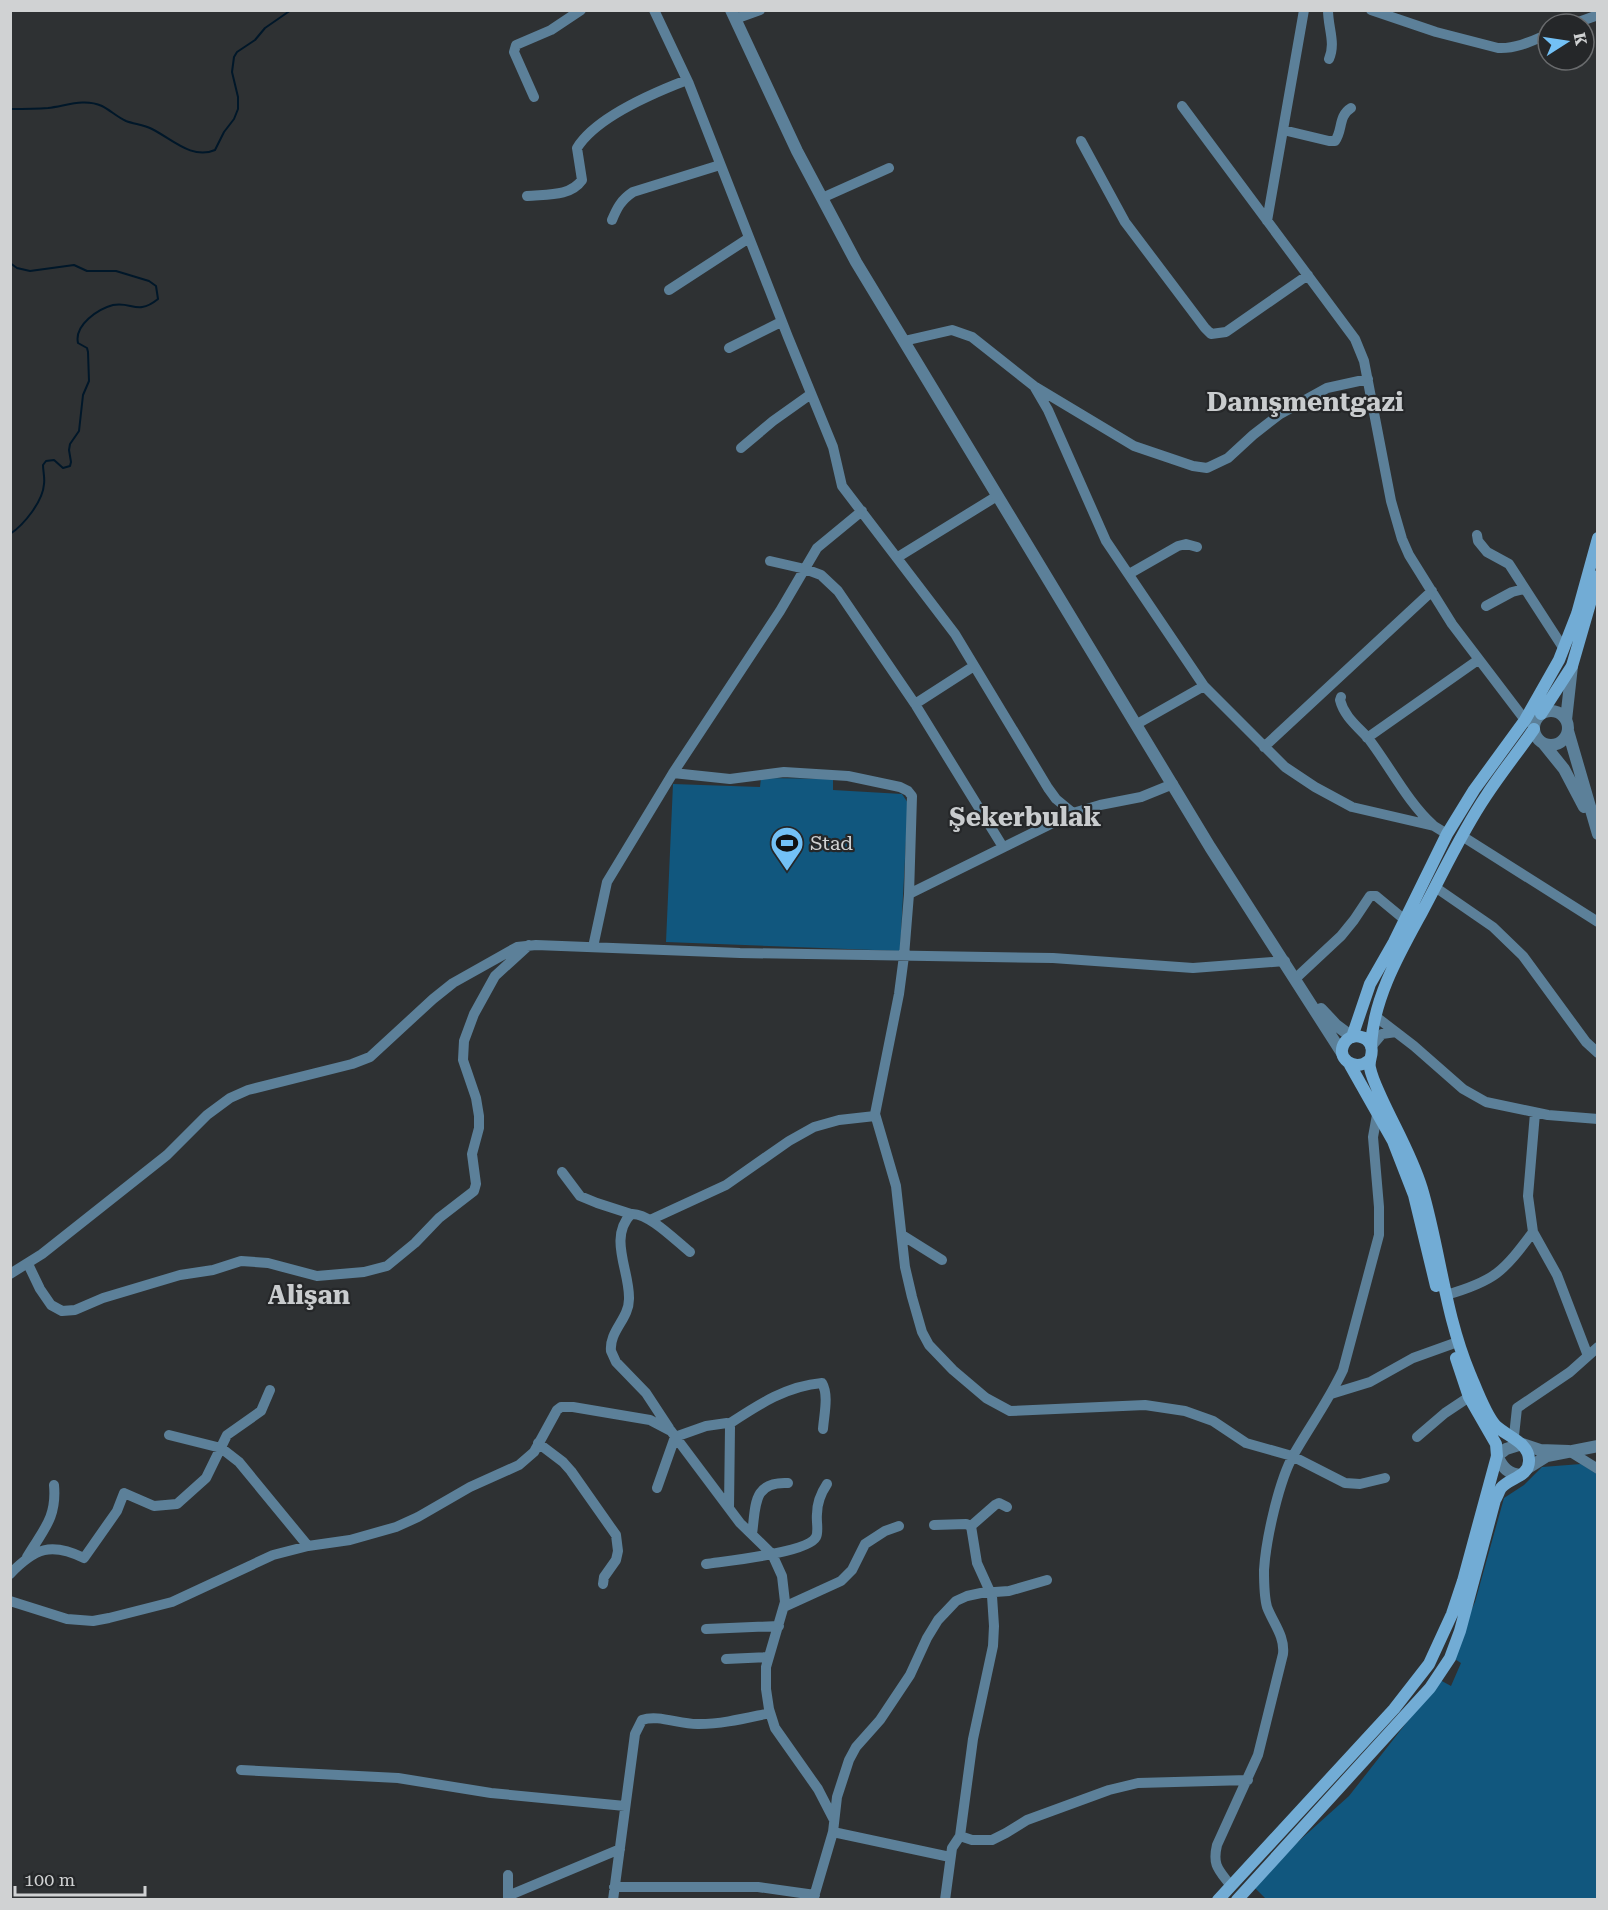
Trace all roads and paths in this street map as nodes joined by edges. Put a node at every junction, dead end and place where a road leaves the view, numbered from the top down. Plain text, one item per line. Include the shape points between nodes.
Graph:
1 (581, 10) edge
2 (654, 10) edge
3 (760, 10) edge
4 (1304, 10) edge
5 (1328, 10) edge
6 (1374, 11) edge
7 (733, 15) edge
8 (1536, 39) edge
9 (1329, 59) dead end
10 (687, 80) junction
11 (534, 97) dead end
12 (1182, 106) dead end
13 (1351, 108) dead end
14 (1283, 130) junction
15 (1081, 141) dead end
16 (720, 165) junction
17 (889, 168) dead end
18 (527, 196) dead end
19 (822, 198) junction
20 (612, 220) dead end
21 (1268, 221) junction
22 (749, 238) junction
23 (1308, 275) junction
24 (669, 290) dead end
25 (781, 322) junction
26 (904, 341) junction
27 (729, 348) dead end
28 (1368, 379) junction
29 (1034, 386) junction
30 (811, 394) junction
31 (741, 448) dead end
32 (997, 496) junction
33 (862, 511) junction
34 (1477, 535) dead end
35 (1598, 538) edge
36 (1197, 547) dead end
37 (898, 557) junction
38 (770, 561) dead end
39 (805, 569) junction
40 (1130, 574) junction
41 (1598, 576) edge
42 (1524, 589) junction
43 (1432, 591) junction
44 (1486, 606) dead end
45 (1564, 649) junction
46 (1478, 660) junction
47 (974, 666) junction
48 (1572, 666) junction
49 (1204, 686) junction
50 (1341, 697) dead end
51 (915, 704) junction
52 (1534, 722) junction
53 (1137, 723) junction
54 (1567, 725) junction
55 (1367, 738) junction
56 (1543, 743) junction
57 (1264, 747) junction
58 (673, 773) junction
59 (1173, 784) junction
60 (1073, 813) junction
61 (1434, 826) junction
62 (1597, 830) edge
63 (1447, 834) junction
64 (1462, 836) junction
65 (1003, 847) junction
66 (1435, 888) junction
67 (909, 894) junction
68 (1405, 920) junction
69 (1598, 922) edge
70 (529, 945) junction
71 (593, 947) junction
72 (904, 956) junction
73 (1285, 961) junction
74 (1299, 983) junction
75 (1375, 1016) junction
76 (1396, 1032) junction
77 (1352, 1037) junction
78 (1371, 1047) junction
79 (1342, 1053) junction
80 (1598, 1053) edge
81 (1368, 1061) junction
82 (1350, 1065) junction
83 (1535, 1113) junction
84 (1377, 1115) junction
85 (875, 1116) junction
86 (1598, 1119) edge
87 (562, 1172) dead end
88 (631, 1214) junction
89 (651, 1220) junction
90 (1533, 1232) junction
91 (902, 1235) junction
92 (690, 1252) dead end
93 (942, 1260) dead end
94 (28, 1264) junction
95 (10, 1274) edge
96 (1446, 1295) junction
97 (1452, 1344) junction
98 (1598, 1347) edge
99 (1588, 1356) junction
100 (270, 1390) dead end
101 (1331, 1394) junction
102 (1469, 1396) junction
103 (729, 1424) junction
104 (823, 1429) dead end
105 (673, 1434) junction
106 (169, 1435) dead end
107 (1417, 1437) dead end
108 (538, 1443) junction
109 (1516, 1443) junction
110 (1598, 1446) edge
111 (221, 1448) junction
112 (1569, 1451) junction
113 (1292, 1456) junction
114 (1497, 1456) junction
115 (1598, 1469) edge
116 (1525, 1471) junction
117 (1385, 1478) dead end
118 (788, 1483) dead end
119 (827, 1484) dead end
120 (54, 1485) dead end
121 (657, 1488) dead end
122 (1007, 1507) dead end
123 (729, 1508) junction
124 (934, 1525) dead end
125 (899, 1526) dead end
126 (971, 1526) junction
127 (752, 1534) junction
128 (308, 1546) junction
129 (772, 1554) junction
130 (27, 1557) junction
131 (706, 1564) dead end
132 (10, 1574) edge
133 (1047, 1580) dead end
134 (603, 1584) dead end
135 (990, 1592) junction
136 (10, 1601) edge
137 (784, 1607) junction
138 (779, 1626) junction
139 (706, 1629) dead end
140 (769, 1657) junction
141 (726, 1659) dead end
142 (770, 1713) junction
143 (240, 1770) dead end
144 (1248, 1780) junction
145 (625, 1806) junction
146 (834, 1820) junction
147 (833, 1832) junction
148 (960, 1836) junction
149 (620, 1849) junction
150 (950, 1857) junction
151 (508, 1875) dead end
152 (1231, 1886) junction
153 (614, 1887) junction
154 (814, 1897) edge
155 (508, 1898) edge
156 (613, 1899) edge
157 (945, 1899) edge
158 (1218, 1899) edge
159 (1237, 1899) edge

1 - 11 street via 551,30 516,45 514,52
2 - 10 street
3 - 7 street
4 - 14 street
5 - 9 street via 1333,45
6 - 8 street via 1498,48
7 - 19 street
10 - 16 street
10 - 18 street via 647,96 582,139 577,148 582,180 576,188
12 - 21 street
13 - 14 street via 1343,115 1335,141
14 - 21 street
15 - 23 street via 1125,222 1211,334 1226,332
16 - 20 street via 633,192 624,198
16 - 22 street
17 - 19 street
19 - 26 street
21 - 23 street
22 - 24 street
22 - 25 street
23 - 28 street via 1355,339
25 - 27 street
25 - 30 street
26 - 29 street via 952,330 972,337
26 - 32 street
28 - 29 street via 1328,388 1280,414 1228,458 1207,468 1134,446
28 - 43 street via 1395,519 1409,555
29 - 40 street via 1106,541
30 - 31 street
30 - 33 street via 833,447 842,486
32 - 37 street
32 - 53 street
33 - 37 street
33 - 39 street via 817,548
34 - 42 street via 1487,552 1509,564
35 - 45 main road
36 - 40 street via 1178,546
37 - 47 street
38 - 39 street
39 - 51 street via 821,575 838,591
39 - 58 street
40 - 49 street
41 - 48 main road
42 - 44 street
42 - 45 street
43 - 46 street
43 - 57 street
45 - 52 main road
46 - 52 street
46 - 55 street
47 - 51 street
47 - 60 street via 1048,788
48 - 52 main road
48 - 54 street
49 - 53 street
49 - 57 street
50 - 55 street via 1345,712
51 - 65 street
52 - 54 street via 1552,711 1562,715
52 - 56 street via 1538,740
52 - 63 main road via 1474,790
52 - 64 main road
53 - 59 street
54 - 56 street via 1563,741
54 - 62 street
55 - 61 street
56 - 62 street via 1564,769
57 - 61 street via 1285,767 1352,807
58 - 67 street via 730,778 784,772 848,776 908,791 913,804
58 - 71 street via 607,882
59 - 60 street via 1141,797
59 - 73 street
60 - 65 street
61 - 63 street
63 - 68 main road
64 - 66 main road
64 - 69 street
65 - 67 street
66 - 75 main road via 1390,974
66 - 80 street via 1493,927 1522,956
67 - 72 street
68 - 74 street via 1376,896 1370,896
68 - 77 main road via 1370,984
70 - 71 street
70 - 94 street via 517,947 453,983 370,1057 230,1098 167,1155
70 - 94 street via 495,976 464,1041 463,1060 479,1116 472,1154 474,1191 387,1266 317,1276 268,1263 242,1261 180,1275 62,1311 51,1305
71 - 72 street
72 - 73 street via 1053,958 1192,968
72 - 85 street
73 - 74 street
74 - 77 street via 1336,1025
74 - 79 street
75 - 76 street
75 - 78 main road
76 - 78 street via 1382,1034
76 - 83 street via 1463,1089 1486,1102
77 - 78 main road via 1366,1039
77 - 79 main road via 1344,1044
78 - 81 main road
79 - 82 main road
81 - 82 main road via 1360,1066
81 - 96 main road via 1423,1191
82 - 84 main road
83 - 86 street
83 - 90 street via 1528,1196
84 - 97 main road via 1393,1141 1414,1195
84 - 101 street via 1373,1137 1380,1221 1377,1247 1343,1370
85 - 89 street via 814,1127 726,1185
85 - 91 street via 896,1186
87 - 88 street via 576,1192 588,1200
88 - 89 street
88 - 105 street via 623,1225 621,1239 628,1306 610,1351 646,1393
89 - 92 street
90 - 96 street via 1496,1275
90 - 99 street via 1557,1275
91 - 93 street
91 - 113 street via 905,1267 926,1339 952,1370 997,1406 1020,1412 1120,1405 1174,1409 1213,1421 1252,1446
94 - 95 street
96 - 109 main road via 1478,1392 1494,1425
97 - 101 street via 1413,1358 1370,1382
97 - 102 main road
98 - 99 street
99 - 109 street via 1517,1408
100 - 111 street via 261,1412 227,1435
101 - 113 street
102 - 107 street
102 - 114 main road via 1496,1444
103 - 104 street via 772,1397 822,1383
103 - 105 street via 719,1422
103 - 123 street
105 - 108 street via 650,1420 566,1407 557,1410
105 - 121 street
105 - 123 street
106 - 111 street
108 - 128 street via 519,1465 409,1521 350,1540
108 - 134 street via 571,1471 616,1535 616,1560
109 - 112 street via 1540,1450
109 - 114 street
109 - 116 main road via 1528,1452
110 - 112 street
111 - 128 street via 254,1478
111 - 130 street via 206,1478 177,1504 154,1506 124,1493 117,1511 84,1558 59,1548
112 - 115 street
112 - 116 street via 1547,1456
113 - 117 street via 1345,1482 1360,1484
113 - 144 street via 1274,1515 1264,1572 1267,1606 1282,1640 1283,1654 1261,1746
114 - 116 street via 1508,1472
114 - 152 main road via 1463,1581 1430,1664 1394,1709
116 - 159 main road via 1502,1487 1495,1500 1460,1631 1450,1658 1430,1688
118 - 127 street via 775,1482 763,1489
119 - 129 street via 818,1506 816,1538 801,1547
120 - 130 street via 52,1516
122 - 126 street via 995,1505
123 - 127 street
124 - 126 street
125 - 137 street via 865,1544 852,1570 841,1581
126 - 135 street via 977,1563
127 - 129 street
128 - 136 street via 263,1559 172,1602 109,1618 68,1619
129 - 131 street
129 - 137 street via 785,1587
130 - 132 street
133 - 135 street
135 - 146 street via 956,1601 938,1620 891,1705 849,1760
135 - 148 street via 994,1604 993,1646 973,1739
137 - 138 street
138 - 139 street
138 - 140 street
140 - 141 street
140 - 142 street via 765,1678
142 - 145 street via 698,1725 642,1720 635,1734
142 - 146 street via 775,1728 818,1789
143 - 145 street via 398,1778 491,1793
144 - 148 street via 1138,1783 1027,1820 992,1839
144 - 152 street via 1215,1856 1215,1863
145 - 149 street
146 - 147 street
147 - 150 street
147 - 154 street
148 - 150 street
149 - 153 street
149 - 155 street
150 - 157 street
151 - 155 street
152 - 158 main road
153 - 154 street via 758,1887
153 - 156 street

